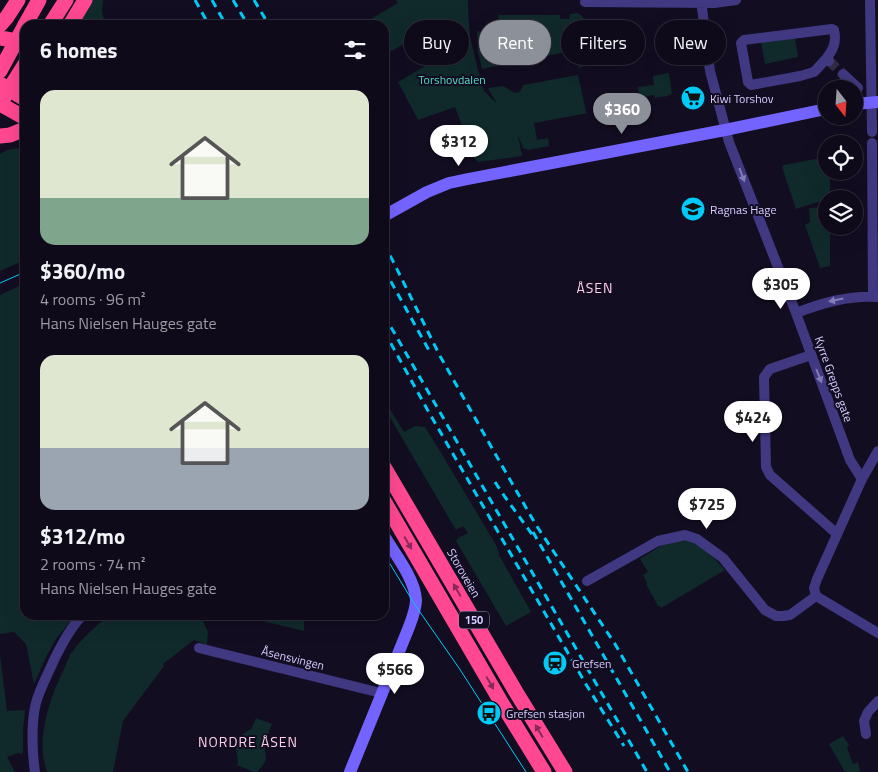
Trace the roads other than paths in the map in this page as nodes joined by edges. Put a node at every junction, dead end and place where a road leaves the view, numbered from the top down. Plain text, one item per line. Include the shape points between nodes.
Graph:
1 (18, 0) edge
2 (39, 0) edge
3 (66, 0) edge
4 (85, 0) edge
5 (736, 0) edge
6 (870, 0) edge
7 (701, 1) edge
8 (584, 4) edge
9 (28, 20) edge
10 (53, 20) edge
11 (73, 20) edge
12 (0, 25) edge
13 (20, 34) edge
14 (0, 38) edge
15 (20, 42) edge
16 (828, 61) joint
17 (0, 71) edge
18 (20, 72) edge
19 (843, 74) tunnel mouth
20 (849, 80) edge
21 (0, 84) edge
22 (20, 96) edge
23 (875, 102) edge
24 (0, 104) edge
25 (818, 111) edge
26 (20, 115) edge
27 (725, 130) junction
28 (389, 213) edge
29 (876, 296) edge
30 (796, 313) junction
31 (811, 354) junction
32 (878, 451) edge
33 (389, 476) edge
34 (862, 479) junction
35 (389, 510) edge
36 (837, 534) junction
37 (389, 544) edge
38 (587, 581) dead end
39 (816, 596) junction
40 (78, 620) edge
41 (878, 633) edge
42 (199, 648) dead end
43 (381, 693) junction
44 (878, 701) edge
45 (866, 734) dead end
46 (35, 772) edge
47 (350, 772) edge
48 (544, 772) edge
49 (565, 772) edge

1 - 12 highway
2 - 9 highway
3 - 10 highway, bridge
4 - 11 highway
5 - 7 street
6 - 23 street
7 - 8 street
7 - 27 street, Kyrre Grepps gate via 710,71
13 - 17 highway, bridge
14 - 15 highway
16 - 16 street via 814,72 751,85 740,43 832,29 836,42
18 - 24 highway, bridge
19 - 20 street
21 - 22 highway
23 - 29 street via 872,137
24 - 26 highway
25 - 27 street
27 - 28 street via 450,183
27 -> 30 street, Kyrre Grepps gate
29 -> 30 street via 847,298
30 - 31 street, Kyrre Grepps gate
31 -> 34 street, Kyrre Grepps gate via 850,460
31 - 36 street via 770,369 764,377 766,467 770,475
32 - 34 street
49 -> 33 highway, Storoveien / 150
34 - 36 street
35 -> 48 highway, 150
36 - 39 street via 814,588
37 - 43 street via 408,575 416,599 409,627
38 - 39 street via 658,541 685,535 697,539 723,558 765,610 776,616 790,615
39 - 41 street
40 - 46 street via 64,640 36,703 32,726
42 - 43 street, Åsensvingen
43 - 47 street
44 - 45 street via 864,720

